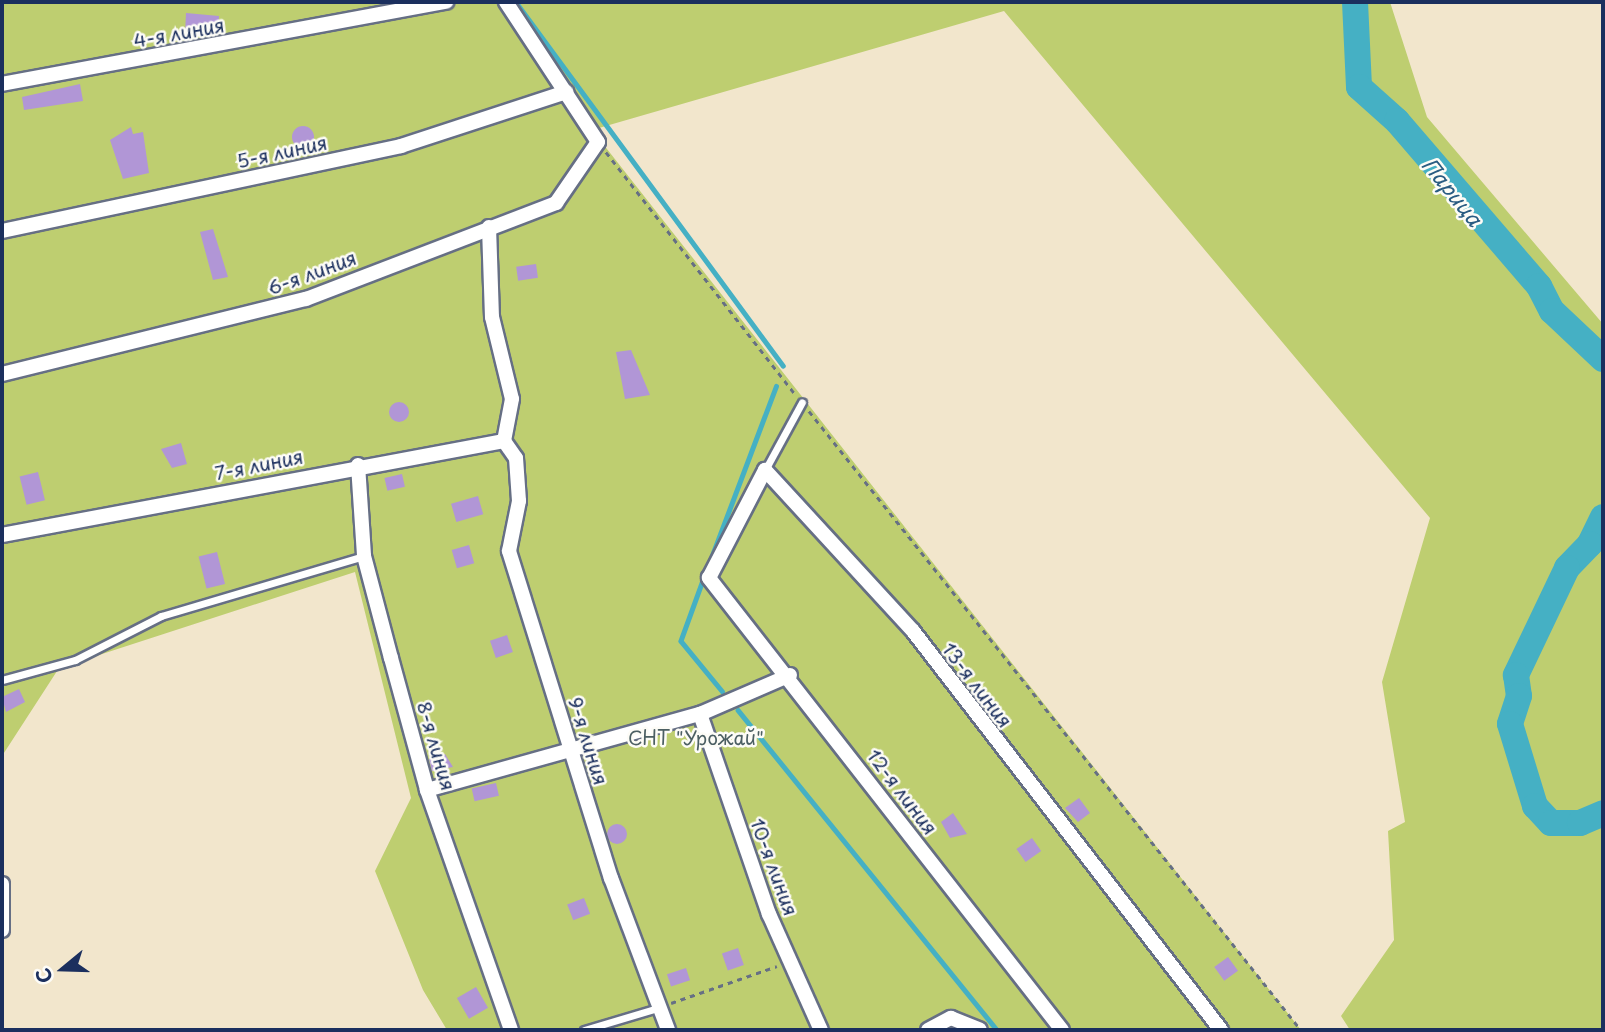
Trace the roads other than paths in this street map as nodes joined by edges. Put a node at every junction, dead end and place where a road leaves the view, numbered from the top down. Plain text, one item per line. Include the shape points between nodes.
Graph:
1 (446, 2) edge
2 (506, 2) edge
3 (2, 84) edge
4 (566, 92) junction
5 (489, 227) junction
6 (2, 230) edge
7 (2, 374) edge
8 (802, 402) road end
9 (504, 441) junction
10 (358, 465) junction
11 (765, 470) junction
12 (2, 535) edge
13 (364, 556) junction
14 (790, 676) junction
15 (2, 680) edge
16 (700, 714) junction
17 (571, 753) junction
18 (427, 790) junction
19 (2, 884) edge
20 (2, 930) edge
21 (658, 1008) junction
22 (511, 1030) edge
23 (584, 1030) edge
24 (668, 1030) edge
25 (821, 1030) edge
26 (928, 1030) edge
27 (980, 1030) edge
28 (1062, 1030) edge
29 (1221, 1030) edge

1 - 3 street, 4-я линия
2 - 4 street
4 - 5 street, 6-я линия via 598,142 556,202
4 - 6 street, 5-я линия via 401,146
5 - 7 street, 6-я линия via 306,299
5 - 9 street via 492,317 512,399
8 - 11 lane
9 - 10 street, 7-я линия
9 - 17 street, 9-я линия via 516,457 519,501 509,551
10 - 12 street, 7-я линия
10 - 13 street, 8-я линия
11 - 14 street, 12-я линия via 709,578
11 - 29 street, 13-я линия via 913,631
13 - 15 lane via 161,616 75,660
13 - 18 street, 8-я линия
14 - 16 street
14 - 28 street, 12-я линия
16 - 17 street
16 - 25 street, 10-я линия via 790,962
17 - 18 street
17 - 21 street, 9-я линия
18 - 22 street, 8-я линия
19 - 20 street
21 - 23 lane
21 - 24 street, 9-я линия
26 - 27 street via 951,1018

